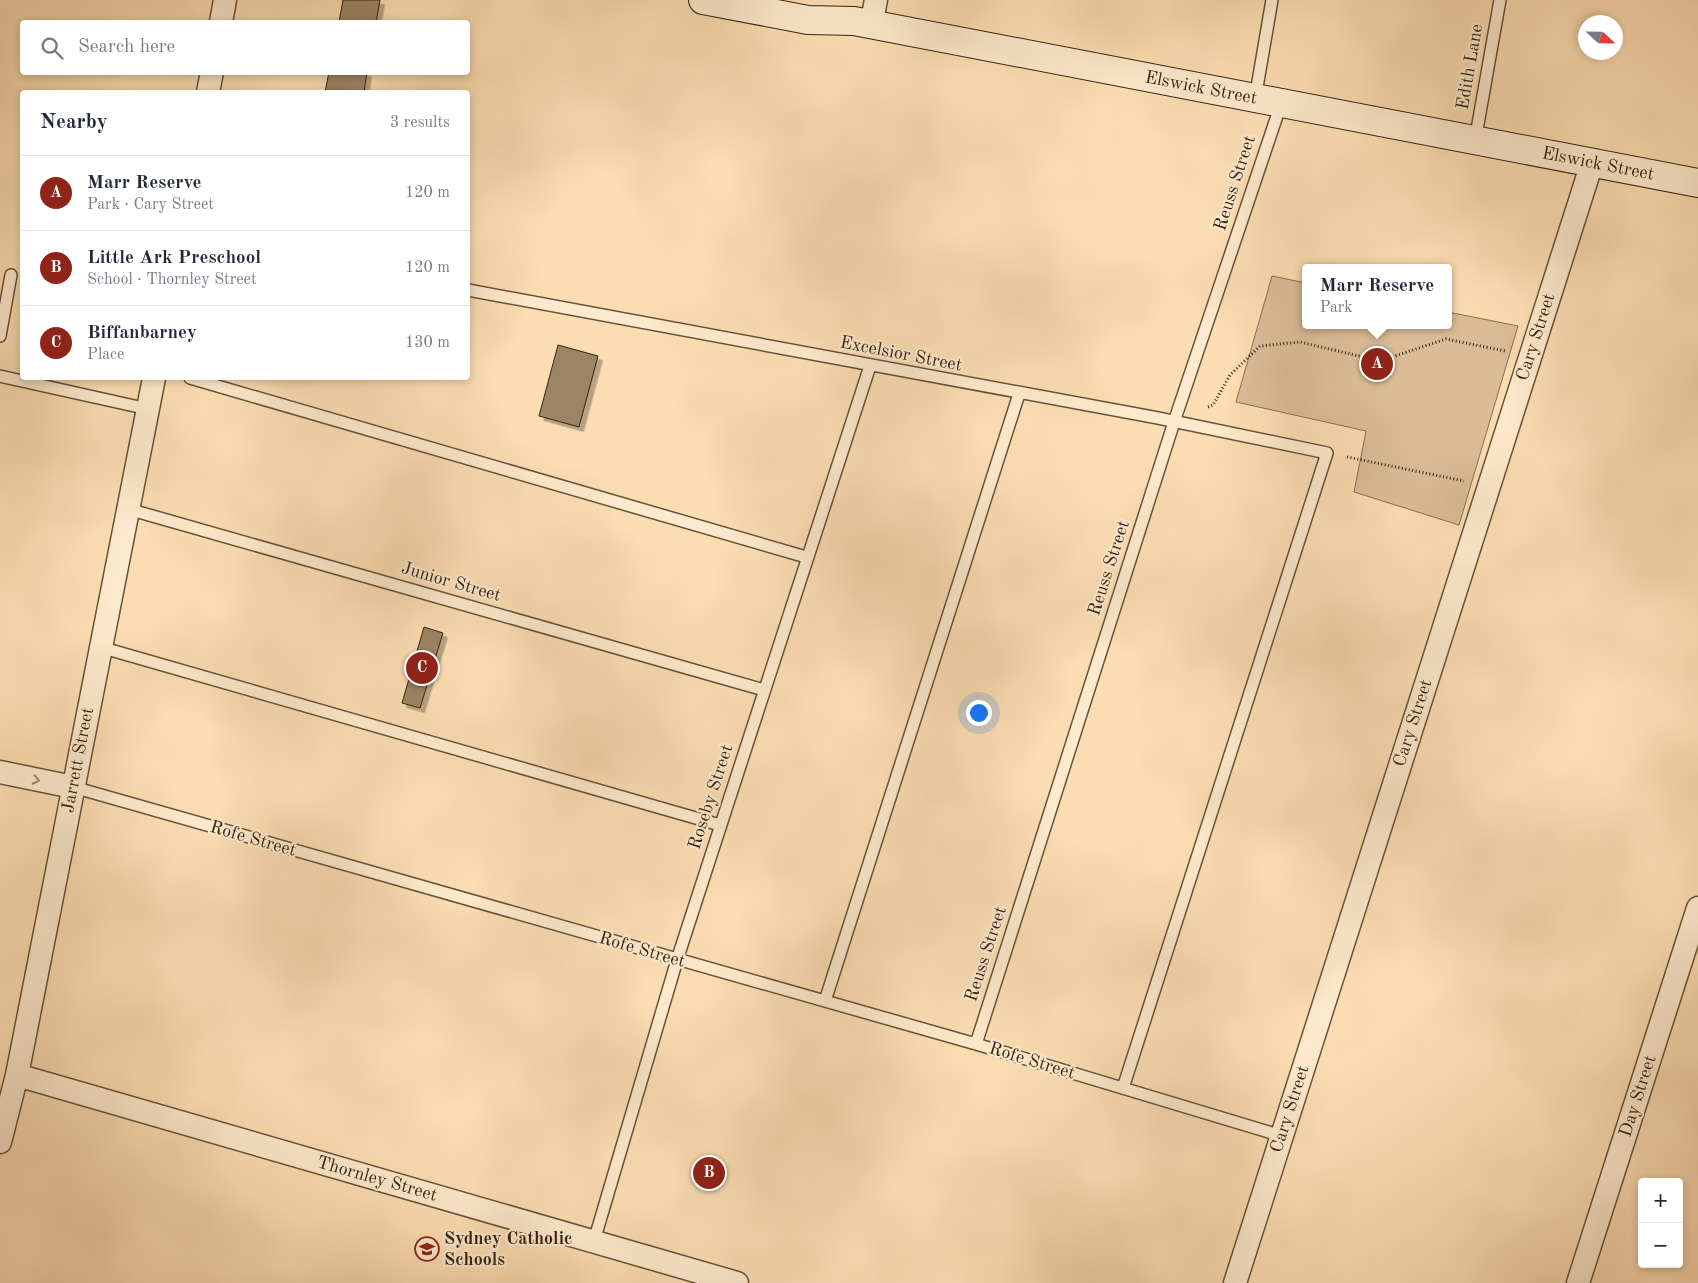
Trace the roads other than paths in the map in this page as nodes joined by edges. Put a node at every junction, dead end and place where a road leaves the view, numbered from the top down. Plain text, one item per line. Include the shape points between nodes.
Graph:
1 (225, 0) edge
2 (703, 0) edge
3 (1272, 0) edge
4 (1500, 0) edge
5 (874, 12) edge
6 (221, 20) edge
7 (211, 75) edge
8 (208, 90) edge
9 (1268, 101) junction
10 (1475, 141) junction
11 (1592, 163) junction
12 (1698, 183) edge
13 (11, 275) dead end
14 (470, 290) edge
15 (0, 336) edge
16 (870, 366) junction
17 (0, 376) edge
18 (154, 380) edge
19 (197, 380) edge
20 (1019, 394) junction
21 (148, 409) junction
22 (1174, 422) junction
23 (128, 509) junction
24 (806, 557) junction
25 (100, 647) junction
26 (764, 690) junction
27 (0, 772) edge
28 (73, 787) junction
29 (720, 825) junction
30 (1698, 908) edge
31 (677, 960) junction
32 (825, 1001) junction
33 (976, 1044) junction
34 (17, 1075) junction
35 (1123, 1088) junction
36 (1282, 1136) junction
37 (0, 1142) edge
38 (594, 1241) junction
39 (737, 1283) edge
40 (1235, 1283) edge
41 (1578, 1283) edge

1 - 6 street
2 - 5 street, Elswick Street via 808,20 854,21
3 - 9 lane, Reuss Street
4 - 10 lane, Edith Lane
5 - 9 street, Elswick Street
7 - 8 street
9 - 10 street, Elswick Street
9 - 22 lane, Reuss Street
10 - 11 street, Elswick Street
11 - 12 street, Elswick Street
11 - 36 street, Cary Street
13 - 15 lane
14 - 16 lane, Excelsior Street
16 - 20 lane, Excelsior Street
16 - 24 lane, Roseby Street
17 - 21 lane
18 - 21 street, Jarrett Street
19 - 24 lane
20 - 22 lane, Excelsior Street
20 - 32 lane
21 - 23 street, Jarrett Street
22 - 33 lane, Reuss Street
22 - 35 lane, Excelsior Street via 1327,453
23 - 25 street, Jarrett Street
23 - 26 lane, Junior Street
24 - 26 lane, Roseby Street
25 - 28 street, Jarrett Street
25 - 29 lane
26 - 29 lane, Roseby Street
27 -> 28 street, Rofe Street
28 - 31 lane, Rofe Street
28 - 34 street, Jarrett Street
29 - 31 lane, Roseby Street
30 - 41 street, Day Street
31 - 32 lane, Rofe Street
31 - 38 lane, Roseby Street
32 - 33 lane, Rofe Street
33 - 35 lane, Rofe Street
34 - 37 street, Jarrett Street
34 - 38 street, Thornley Street
35 - 36 lane, Rofe Street
36 - 40 street, Cary Street
38 - 39 street, Thornley Street

